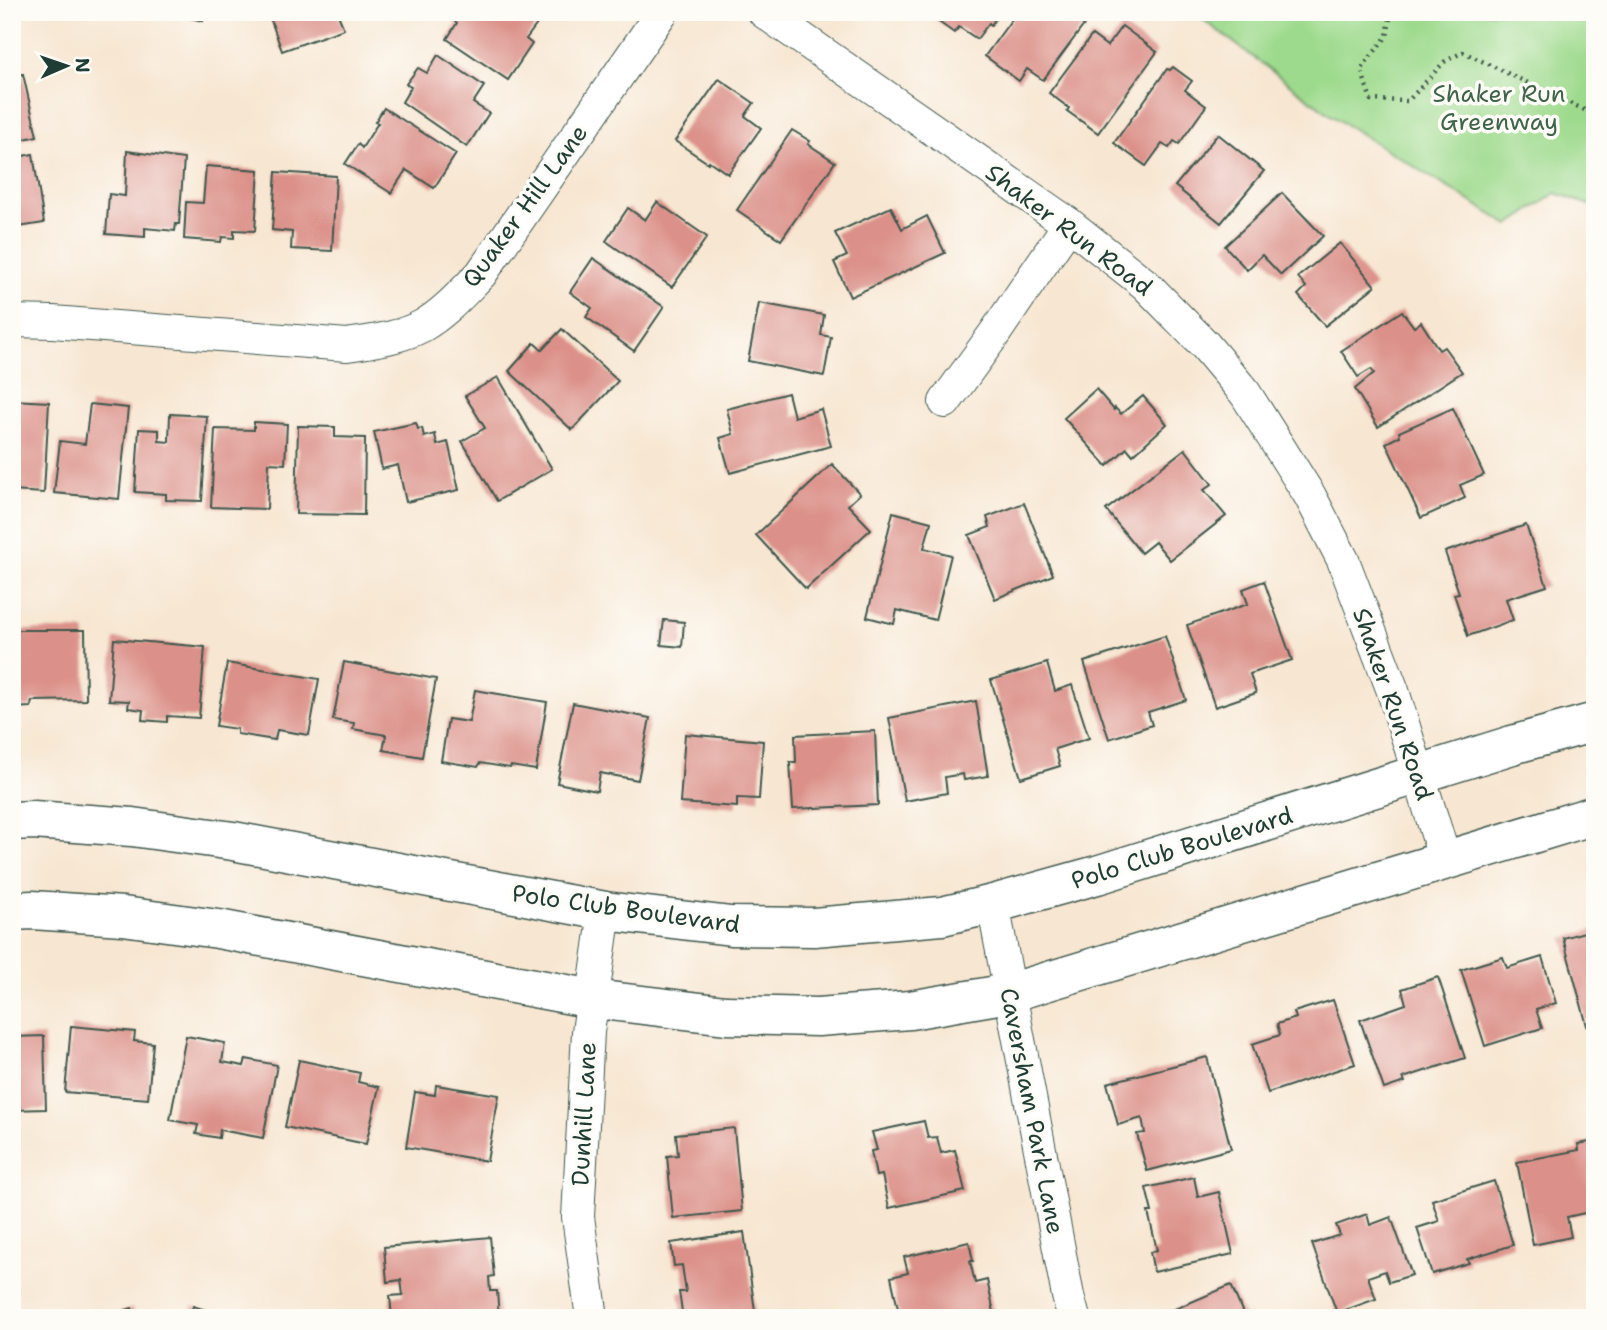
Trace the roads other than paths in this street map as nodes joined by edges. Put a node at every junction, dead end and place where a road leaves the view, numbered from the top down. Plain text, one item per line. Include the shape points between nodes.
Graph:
1 (662, 12) edge
2 (764, 12) edge
3 (1069, 224) junction
4 (12, 321) edge
5 (945, 402) dead end
6 (1595, 722) edge
7 (1419, 775) junction
8 (1595, 815) edge
9 (12, 821) edge
10 (1445, 860) junction
11 (993, 904) junction
12 (12, 911) edge
13 (605, 911) junction
14 (1009, 993) junction
15 (593, 999) junction
16 (592, 1318) edge
17 (1074, 1318) edge

1 - 4 street, Quaker Hill Lane via 481,275 422,326 385,339 347,345
2 - 3 street, Shaker Run Road
3 - 5 street
3 - 7 street, Shaker Run Road via 1146,285 1204,344 1253,405 1310,496 1343,560
6 - 7 street, Polo Club Boulevard
7 - 10 street, Shaker Run Road
7 - 11 street, Polo Club Boulevard
8 - 10 street
9 - 13 street, Polo Club Boulevard via 132,827 233,841
10 - 14 street
11 - 13 street, Polo Club Boulevard via 942,916 814,927 731,926
11 - 14 street, Caversham Park Lane
12 - 15 street via 122,916 218,929
13 - 15 street, Dunhill Lane
14 - 15 street via 909,1010 818,1017 726,1015
14 - 17 street, Caversham Park Lane
15 - 16 street, Dunhill Lane via 578,1217

